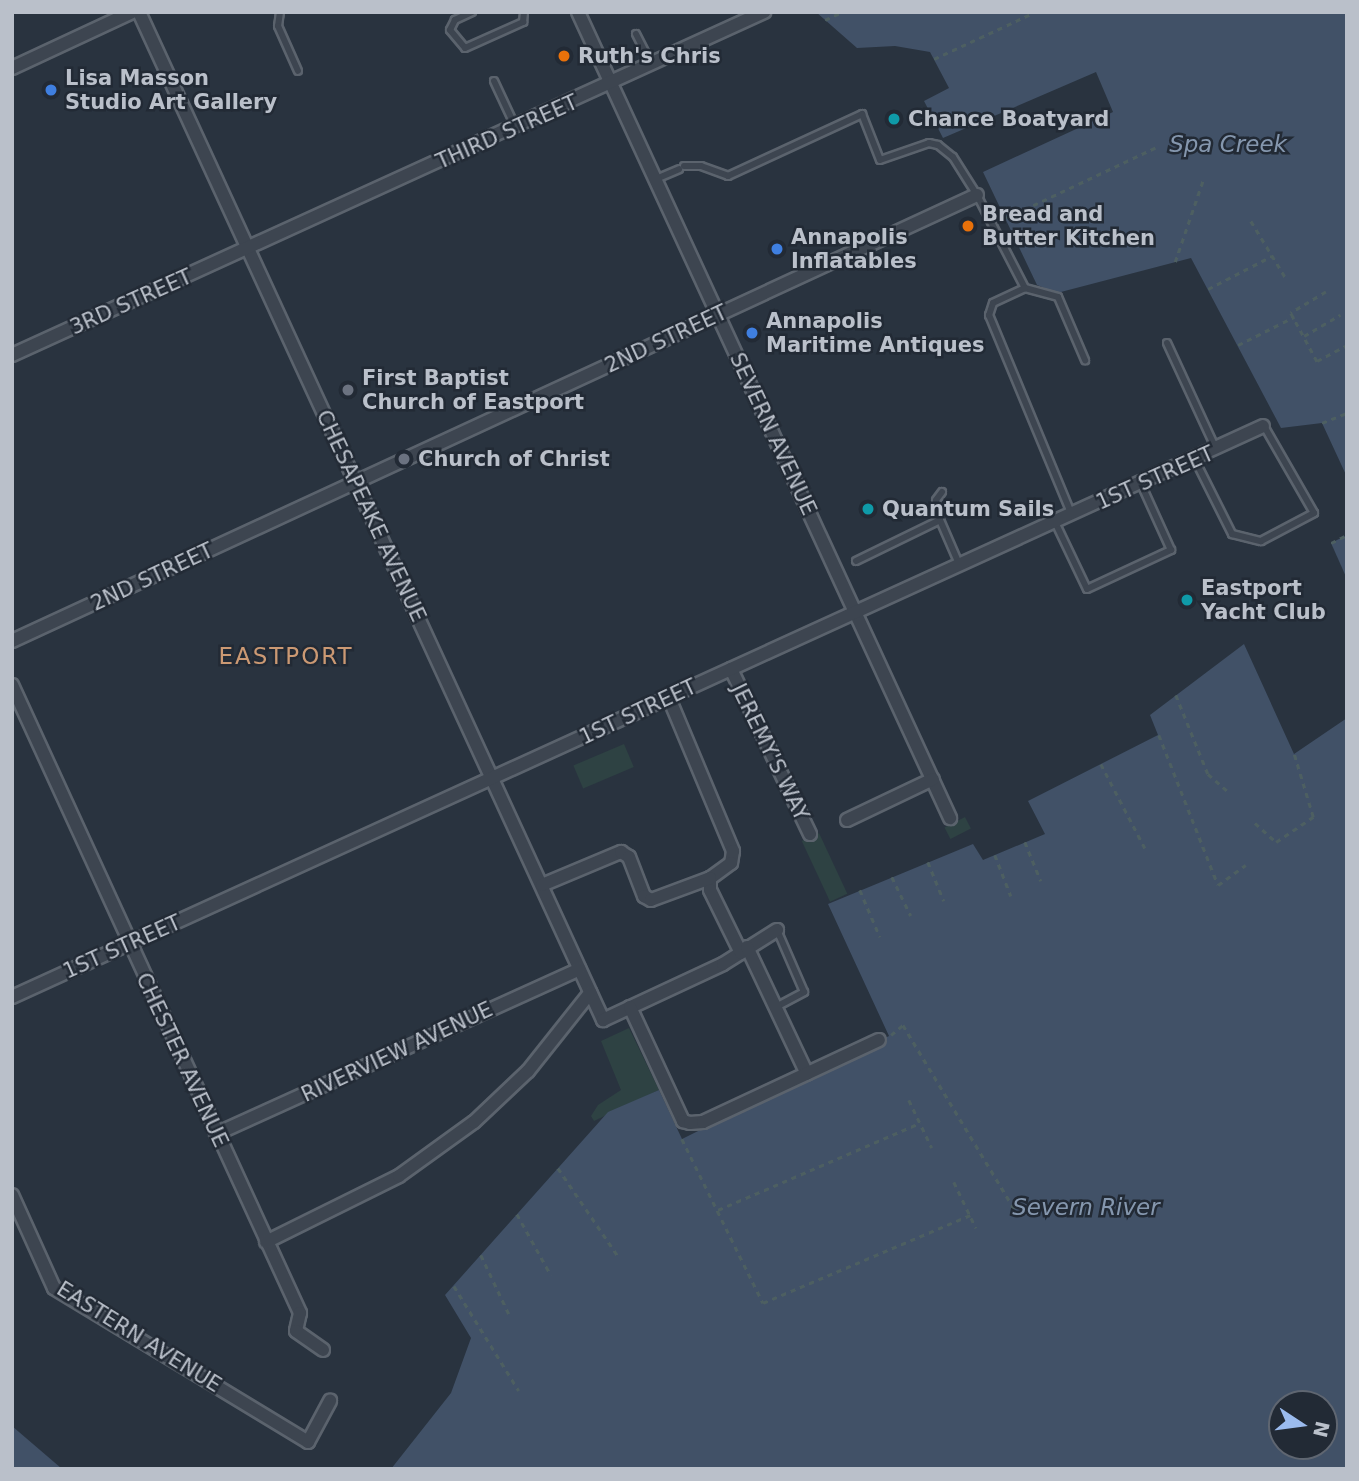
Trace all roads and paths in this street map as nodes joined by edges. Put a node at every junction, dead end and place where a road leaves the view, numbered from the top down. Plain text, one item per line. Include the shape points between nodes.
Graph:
1 (132, 12) edge
2 (139, 12) edge
3 (279, 12) edge
4 (472, 12) edge
5 (524, 12) edge
6 (578, 12) edge
7 (764, 12) edge
8 (842, 12) edge
9 (1031, 14) edge
10 (825, 20) dead end
11 (636, 34) dead end
12 (934, 59) dead end
13 (652, 65) junction
14 (12, 68) edge
15 (298, 71) dead end
16 (494, 81) dead end
17 (612, 84) junction
18 (516, 128) junction
19 (1155, 148) dead end
20 (656, 179) junction
21 (1203, 180) dead end
22 (977, 195) junction
23 (1006, 218) dead end
24 (1251, 221) dead end
25 (249, 248) junction
26 (1272, 256) junction
27 (1175, 262) dead end
28 (1287, 280) dead end
29 (1025, 288) junction
30 (1208, 289) dead end
31 (1326, 292) dead end
32 (719, 315) junction
33 (1340, 315) dead end
34 (1294, 317) junction
35 (1304, 336) junction
36 (1167, 343) dead end
37 (1238, 345) dead end
38 (1347, 345) edge
39 (12, 355) edge
40 (1085, 360) dead end
41 (1347, 413) edge
42 (1322, 423) dead end
43 (1263, 426) joint
44 (1217, 450) junction
45 (1195, 460) junction
46 (355, 484) junction
47 (1141, 484) junction
48 (942, 492) dead end
49 (1072, 514) junction
50 (940, 520) junction
51 (1055, 522) junction
52 (1347, 535) edge
53 (1331, 543) dead end
54 (856, 561) dead end
55 (960, 566) junction
56 (856, 614) junction
57 (12, 641) edge
58 (731, 669) junction
59 (12, 685) edge
60 (1176, 695) dead end
61 (669, 698) junction
62 (1159, 735) dead end
63 (1294, 754) dead end
64 (1101, 764) dead end
65 (494, 779) junction
66 (933, 779) junction
67 (1229, 792) dead end
68 (950, 818) dead end
69 (847, 820) dead end
70 (1255, 823) dead end
71 (810, 834) dead end
72 (1025, 842) dead end
73 (1145, 848) dead end
74 (995, 855) dead end
75 (928, 862) dead end
76 (1245, 865) dead end
77 (892, 877) dead end
78 (710, 878) junction
79 (1041, 881) dead end
80 (542, 885) junction
81 (860, 890) dead end
82 (1011, 896) dead end
83 (944, 901) dead end
84 (911, 916) dead end
85 (777, 930) joint
86 (880, 937) dead end
87 (129, 944) junction
88 (744, 950) junction
89 (579, 969) junction
90 (590, 993) junction
91 (12, 997) edge
92 (630, 1007) junction
93 (775, 1007) junction
94 (884, 1038) joint
95 (807, 1074) junction
96 (909, 1100) dead end
97 (920, 1122) junction
98 (216, 1134) junction
99 (682, 1139) dead end
100 (932, 1148) dead end
101 (558, 1168) dead end
102 (954, 1182) dead end
103 (12, 1195) edge
104 (718, 1210) junction
105 (1015, 1210) dead end
106 (517, 1214) dead end
107 (970, 1215) junction
108 (976, 1228) dead end
109 (266, 1242) junction
110 (481, 1255) dead end
111 (618, 1256) dead end
112 (551, 1275) dead end
113 (454, 1286) dead end
114 (509, 1314) dead end
115 (323, 1350) dead end
116 (519, 1391) dead end
117 (330, 1401) dead end

1 - 14 street
2 - 25 street, CHESAPEAKE AVENUE
3 - 15 lane via 278,26
4 - 5 lane via 455,20 450,30 465,48 523,22
6 - 17 street, SEVERN AVENUE
7 - 13 street, THIRD STREET
8 - 10 path
9 - 12 path
11 - 13 lane
13 - 17 street, THIRD STREET
16 - 18 lane
17 - 18 street, THIRD STREET
17 - 20 street, SEVERN AVENUE
18 - 25 street, THIRD STREET
19 - 23 path
20 - 22 lane via 682,167 701,166 728,176 862,114 880,160 929,143 938,145 953,157
20 - 32 street, SEVERN AVENUE
21 - 27 path
22 - 29 lane
22 - 32 street, 2ND STREET
24 - 26 path
25 - 39 street, 3RD STREET
25 - 46 street, CHESAPEAKE AVENUE
26 - 28 path
26 - 30 path
29 - 40 lane via 1058,297
29 - 49 lane via 993,303 989,315
31 - 34 path via 1291,313
32 - 46 street, 2ND STREET
32 - 56 street, SEVERN AVENUE
33 - 35 path
34 - 35 path
34 - 37 path
35 - 38 path via 1317,361
36 - 44 lane
41 - 42 path
43 - 44 street, 1ST STREET
43 - 45 lane via 1314,513 1261,541 1232,534
44 - 45 street, 1ST STREET
45 - 47 street, 1ST STREET
46 - 57 street, 2ND STREET
46 - 65 street, CHESAPEAKE AVENUE
47 - 49 street, 1ST STREET
47 - 51 lane via 1171,550 1087,589
48 - 50 lane via 936,500
49 - 51 street, 1ST STREET
50 - 54 lane
50 - 55 lane
51 - 55 street, 1ST STREET
52 - 53 path
55 - 56 street, 1ST STREET
56 - 58 street, 1ST STREET
56 - 66 street, SEVERN AVENUE
58 - 61 street, 1ST STREET
58 - 71 street, JEREMY'S WAY
59 - 87 street, CHESTER AVENUE
60 - 67 path via 1208,775
61 - 65 street, 1ST STREET
61 - 78 street via 733,851 731,863
62 - 76 path via 1219,885
63 - 70 path via 1313,817 1276,842
64 - 73 path
65 - 80 street, CHESAPEAKE AVENUE
65 - 87 street, 1ST STREET
66 - 68 street, SEVERN AVENUE
66 - 69 street
72 - 79 path
74 - 82 path
75 - 83 path
77 - 84 path
78 - 80 street via 652,900 644,896 629,857 621,852
78 - 88 street via 710,890
80 - 89 street, CHESAPEAKE AVENUE
81 - 86 path
85 - 88 street
85 - 93 lane via 804,992
87 - 91 street, 1ST STREET
87 - 98 street, CHESTER AVENUE
88 - 92 street
88 - 93 street
89 - 90 street, CHESAPEAKE AVENUE
89 - 98 street, RIVERVIEW AVENUE
90 - 92 street, CHESAPEAKE AVENUE via 603,1020
90 - 109 street via 528,1072 474,1122 399,1176
92 - 95 street via 683,1121 702,1122
93 - 95 street
94 - 95 street
94 - 105 path via 903,1025
96 - 97 path
97 - 100 path
97 - 104 path
98 - 109 street, CHESTER AVENUE
99 - 104 path
101 - 111 path
102 - 107 path
103 - 117 street, EASTERN AVENUE via 54,1288 308,1441
104 - 107 path via 763,1303
106 - 112 path
107 - 108 path
109 - 115 street, CHESTER AVENUE via 300,1313 296,1331
110 - 114 path
113 - 116 path

